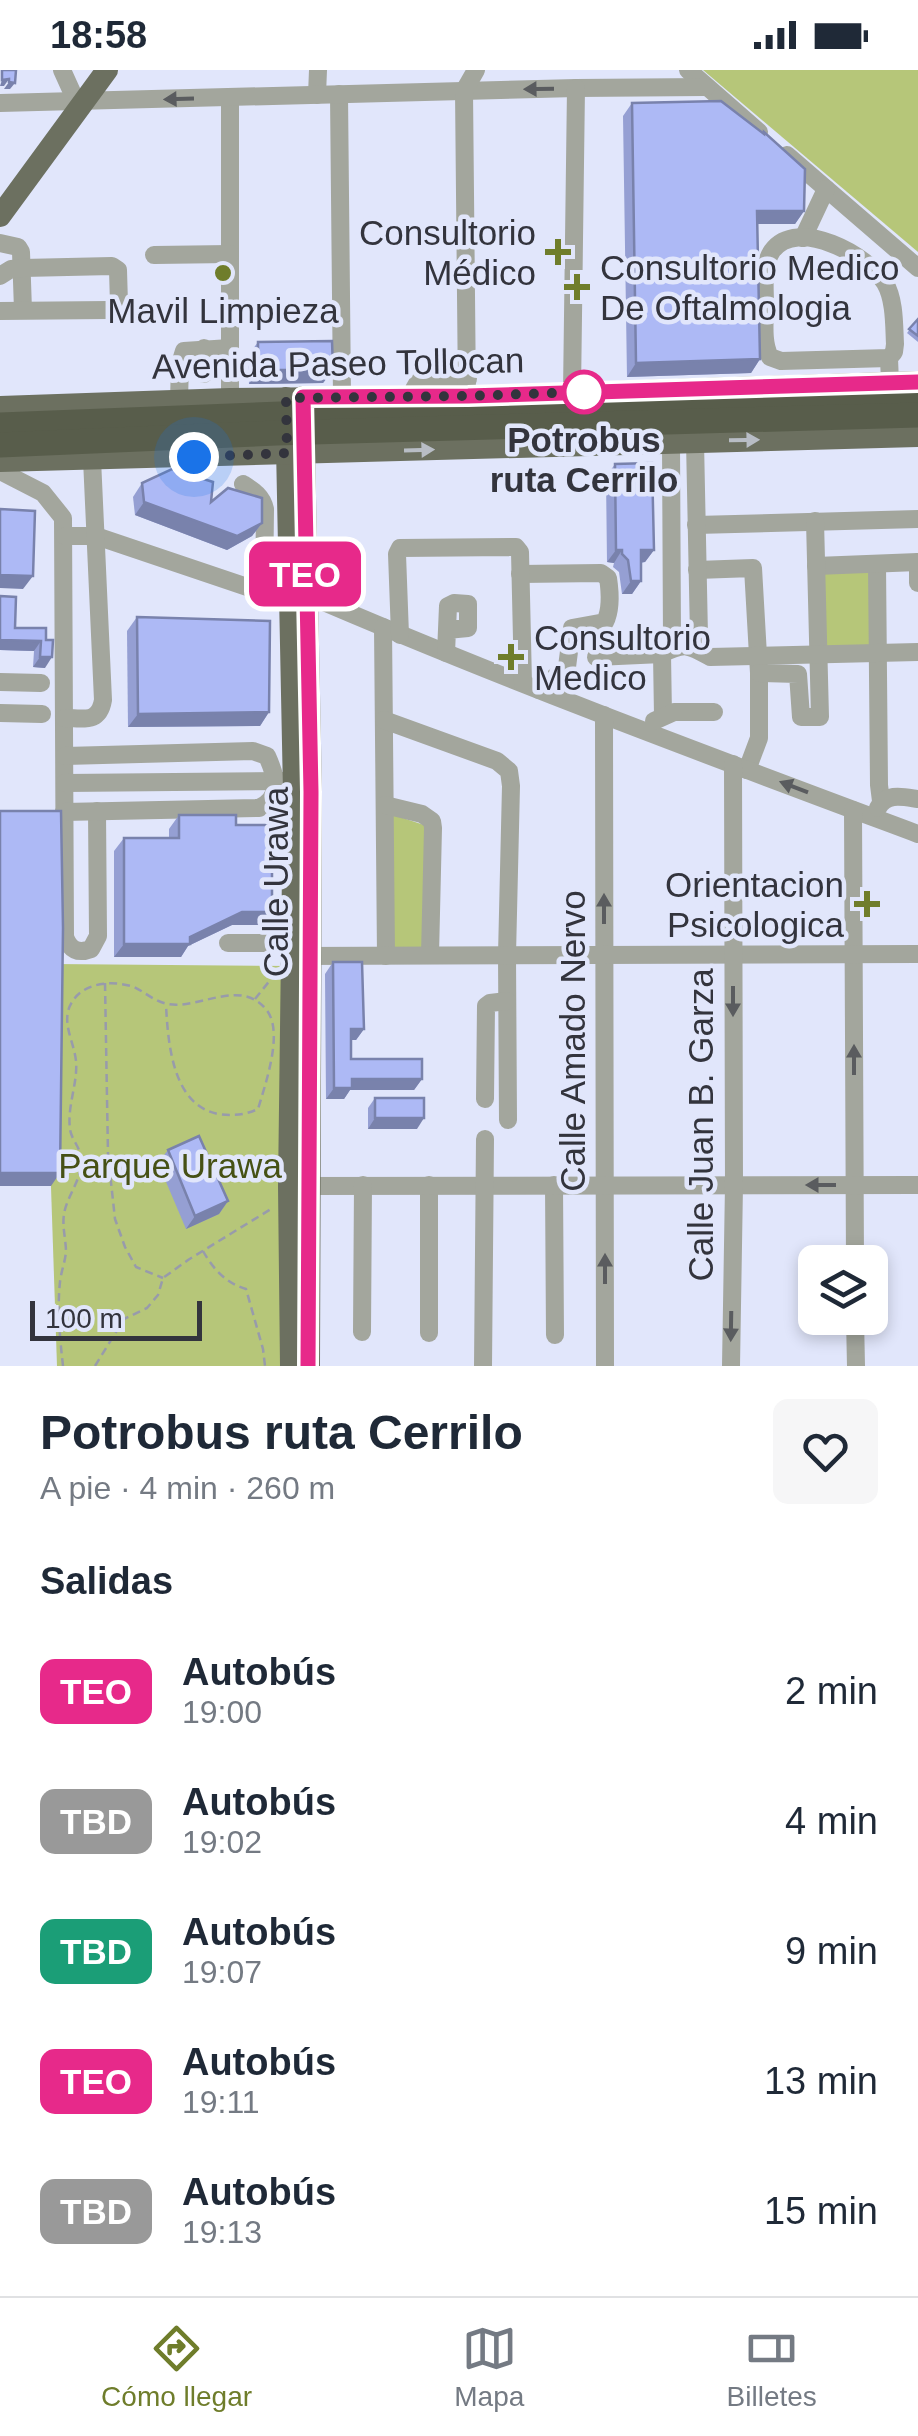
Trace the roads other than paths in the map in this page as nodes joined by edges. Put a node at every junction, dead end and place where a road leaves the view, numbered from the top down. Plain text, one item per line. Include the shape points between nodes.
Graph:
1 (62, 70) edge
2 (107, 70) edge
3 (318, 70) edge
4 (476, 70) edge
5 (688, 70) edge
6 (706, 86) junction
7 (576, 88) junction
8 (464, 90) junction
9 (339, 94) junction
10 (317, 95) junction
11 (230, 97) junction
12 (79, 101) junction
13 (0, 103) edge
14 (832, 194) junction
15 (0, 216) edge
16 (809, 238) junction
17 (0, 243) edge
18 (230, 254) junction
19 (154, 255) dead end
20 (23, 268) junction
21 (918, 268) edge
22 (0, 276) edge
23 (0, 310) edge
24 (23, 310) junction
25 (204, 348) junction
26 (230, 348) junction
27 (893, 352) junction
28 (914, 358) dead end
29 (204, 374) dead end
30 (918, 382) edge
31 (890, 383) junction
32 (468, 388) junction
33 (572, 392) junction
34 (342, 396) junction
35 (918, 396) edge
36 (294, 397) junction
37 (367, 397) junction
38 (230, 399) junction
39 (179, 400) junction
40 (125, 402) junction
41 (0, 407) edge
42 (918, 415) edge
43 (0, 425) edge
44 (918, 436) edge
45 (696, 442) junction
46 (670, 443) junction
47 (0, 445) edge
48 (369, 452) junction
49 (296, 453) junction
50 (234, 456) junction
51 (103, 459) junction
52 (53, 460) junction
53 (0, 461) edge
54 (0, 471) edge
55 (243, 484) dead end
56 (43, 493) junction
57 (918, 518) edge
58 (815, 522) junction
59 (696, 525) junction
60 (64, 536) junction
61 (96, 536) junction
62 (918, 562) edge
63 (877, 564) junction
64 (816, 566) junction
65 (697, 570) junction
66 (520, 574) junction
67 (918, 583) edge
68 (264, 594) junction
69 (297, 597) junction
70 (447, 630) dead end
71 (391, 631) junction
72 (918, 640) edge
73 (877, 646) junction
74 (677, 648) junction
75 (918, 652) edge
76 (446, 653) junction
77 (819, 653) junction
78 (596, 657) dead end
79 (758, 664) junction
80 (0, 682) edge
81 (41, 683) dead end
82 (531, 687) junction
83 (714, 712) dead end
84 (0, 713) edge
85 (42, 714) dead end
86 (604, 715) junction
87 (663, 716) junction
88 (64, 718) junction
89 (384, 720) junction
90 (641, 729) junction
91 (64, 756) junction
92 (740, 767) junction
93 (64, 784) junction
94 (293, 786) junction
95 (918, 799) edge
96 (385, 805) junction
97 (854, 810) junction
98 (878, 810) junction
99 (97, 811) junction
100 (64, 812) junction
101 (918, 834) edge
102 (228, 942) dead end
103 (854, 954) junction
104 (918, 954) edge
105 (298, 955) junction
106 (604, 955) junction
107 (733, 955) junction
108 (386, 956) junction
109 (430, 956) junction
110 (507, 956) junction
111 (507, 1002) junction
112 (507, 1099) junction
113 (508, 1120) dead end
114 (485, 1139) dead end
115 (363, 1185) junction
116 (429, 1185) junction
117 (484, 1185) junction
118 (554, 1185) junction
119 (605, 1185) junction
120 (734, 1185) junction
121 (855, 1185) junction
122 (918, 1185) edge
123 (296, 1191) junction
124 (855, 1245) edge
125 (362, 1332) dead end
126 (429, 1333) dead end
127 (555, 1335) dead end
128 (856, 1335) edge
129 (291, 1366) edge
130 (308, 1366) edge
131 (484, 1366) edge
132 (605, 1366) edge
133 (730, 1366) edge
134 (856, 1366) edge

1 - 12 street
2 - 12 main road
3 - 10 street
4 - 8 street
5 - 6 street
6 - 7 street
6 - 14 street
7 -> 8 street
7 - 33 street
8 - 9 street
8 - 32 street
9 - 10 street
9 - 34 street
10 - 11 street
11 -> 12 street
11 - 18 street
12 - 13 street
12 - 15 main road
14 - 16 street
14 - 21 street
16 - 27 street via 842,248 884,281
16 - 27 street via 779,244 764,271 770,357
17 - 20 street via 18,247
18 - 19 street
18 - 26 street
20 - 22 street
20 - 24 street
20 - 24 street via 115,268 119,304 114,310
23 - 24 street
25 - 26 street
25 - 29 street
25 - 39 street via 181,356
26 - 38 street
27 - 28 street
27 - 30 street
27 - 31 street
30 - 31 main road, Avenida Paseo Tollocan
31 - 33 main road, Avenida Paseo Tollocan
32 - 33 main road, Avenida Paseo Tollocan
32 - 37 main road, Avenida Paseo Tollocan
34 - 36 main road, Avenida Paseo Tollocan
34 - 37 main road, Avenida Paseo Tollocan
35 - 43 highway, Avenida Paseo Tollocan, bridge
36 - 38 main road, Avenida Paseo Tollocan
36 - 49 main road, Calle Urawa
37 - 48 main road via 350,430 359,450
38 - 39 main road, Avenida Paseo Tollocan
38 - 50 main road via 246,409 254,427 254,440
39 - 40 main road, Avenida Paseo Tollocan
40 - 41 main road, Avenida Paseo Tollocan
40 - 51 main road via 104,425 109,455
42 - 47 highway, Avenida Paseo Tollocan, bridge
45 -> 44 main road
45 - 46 main road
45 - 59 street
48 -> 46 main road
46 - 74 street
48 - 49 main road
49 - 50 main road
49 - 69 main road, Calle Urawa
50 - 51 main road
51 - 52 main road
51 - 61 street
52 - 53 main road
52 - 56 street
54 - 56 street
55 - 68 street via 265,508
56 - 60 street via 63,518
57 - 58 street
58 - 59 street
58 - 64 street
59 - 65 street
60 - 61 street
60 - 88 street
61 - 68 street
61 - 88 street via 104,700 98,716
62 - 63 street
62 - 67 street
63 - 64 street
63 - 73 street
64 - 77 street
65 - 74 street via 699,636 697,643
65 - 79 street, Calle Juan B. Garza via 753,568
66 - 71 street via 516,546 400,548
66 - 82 street
66 - 82 street via 601,573 609,584 605,622 572,628 567,668
68 - 69 street
69 - 71 street
69 - 94 main road, Calle Urawa
70 - 76 street
71 - 76 street
71 - 89 street
72 - 73 street
73 - 75 street
73 - 77 street
73 - 98 street
74 - 78 street
74 - 79 street
74 - 87 street
76 - 82 street
77 - 79 street
77 - 79 street via 820,717 801,718 798,674
79 - 92 street, Calle Juan B. Garza via 759,738
80 - 81 street
82 - 86 street
83 - 87 street
84 - 85 street
86 - 90 street
106 -> 86 street, Calle Amado Nervo
87 - 90 street
88 - 91 street
89 - 96 street
89 - 110 street via 509,771
90 - 92 street
91 - 93 street
91 - 94 street via 253,751 267,756
97 -> 92 street
92 - 107 street, Calle Juan B. Garza
93 - 94 street
93 - 100 street
94 - 99 street via 249,809
94 - 105 main road, Calle Urawa
95 - 98 street via 897,796
96 - 108 street
96 - 109 street via 432,820
97 - 98 street
97 - 103 street
98 - 101 street
99 - 100 street
99 - 100 street via 98,936 84,951 68,946 65,937
102 - 105 street
103 - 104 street
103 - 107 street
121 -> 103 street
105 - 108 street
105 - 123 main road, Calle Urawa
106 - 107 street
106 - 110 street
106 - 119 street, Calle Amado Nervo
107 -> 120 street, Calle Juan B. Garza
108 - 109 street
109 - 110 street
110 - 111 street
111 - 112 street
111 - 112 street via 486,1006 476,1100
112 - 113 street
114 - 117 street
115 - 116 street
115 - 123 street
115 - 125 street
116 - 117 street
116 - 126 street
117 - 118 street
117 - 131 street
118 - 119 street
118 - 127 street
119 - 120 street
132 -> 119 street, Calle Amado Nervo
121 -> 120 street
120 -> 133 street, Calle Juan B. Garza
121 - 122 street
121 - 124 street
123 - 129 main road, Calle Urawa
123 - 130 main road, Calle Urawa
128 - 134 street

